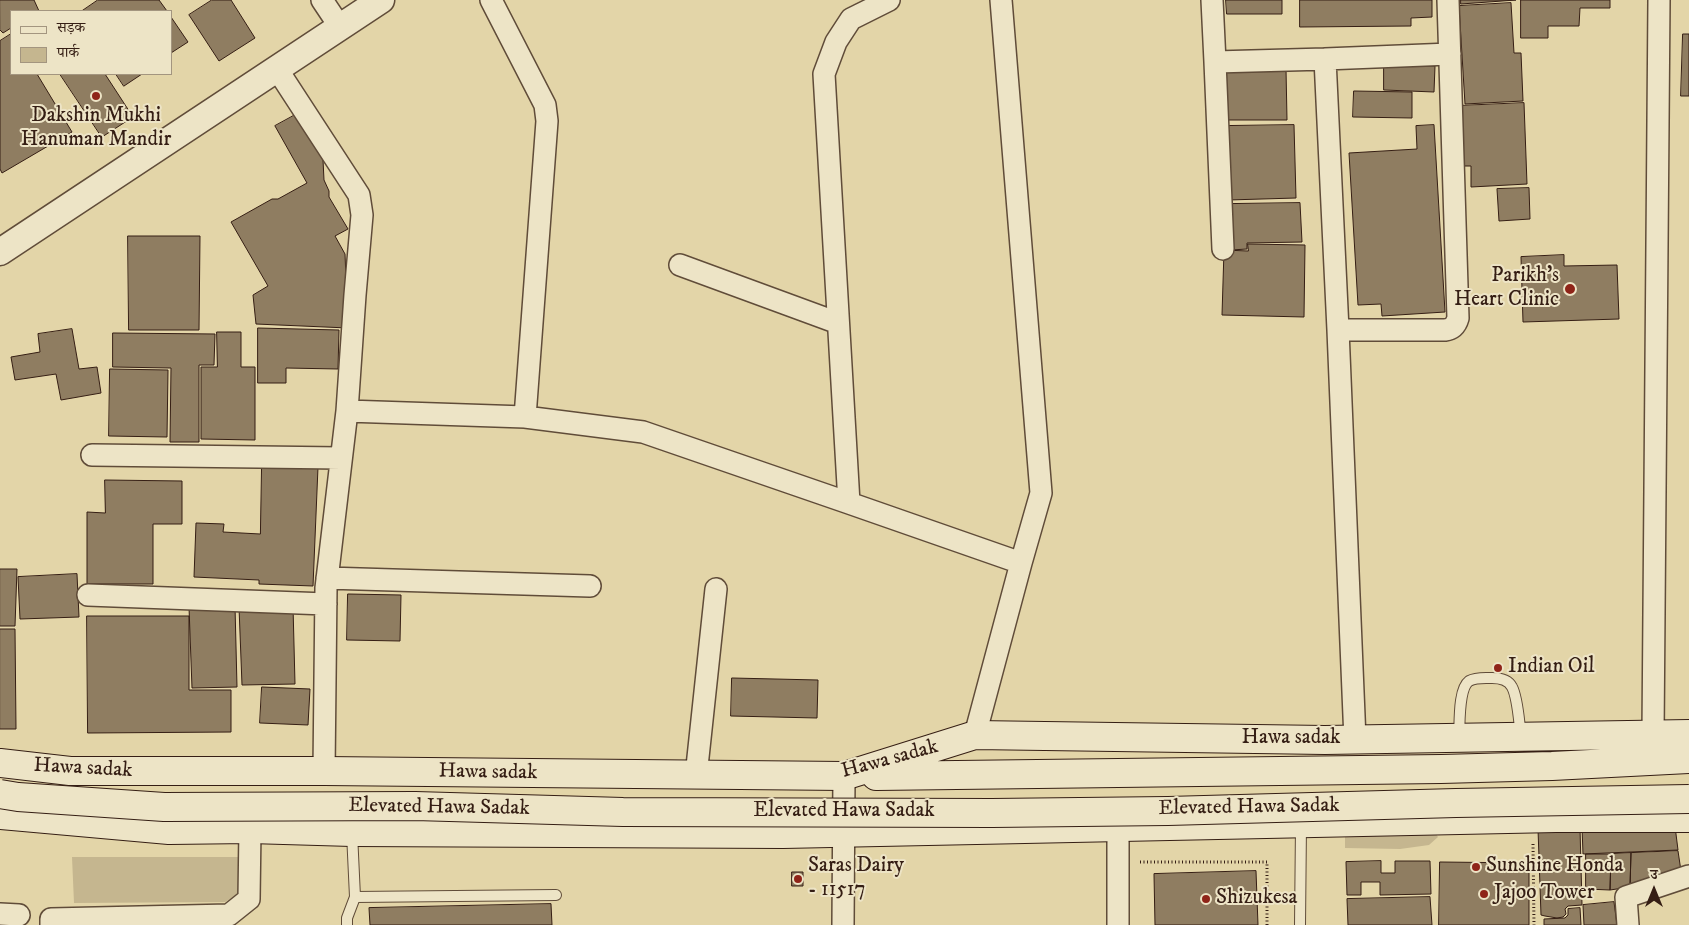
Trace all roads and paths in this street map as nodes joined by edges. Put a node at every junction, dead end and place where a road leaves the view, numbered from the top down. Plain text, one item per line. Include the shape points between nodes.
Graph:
1 (322, 0) edge
2 (381, 0) edge
3 (491, 0) edge
4 (888, 0) edge
5 (1001, 0) edge
6 (1212, 0) edge
7 (1448, 0) edge
8 (1659, 0) edge
9 (340, 27) junction
10 (1450, 54) junction
11 (1325, 58) junction
12 (1215, 62) junction
13 (277, 69) junction
14 (1224, 249) dead end
15 (0, 252) edge
16 (680, 265) dead end
17 (838, 323) junction
18 (1338, 330) junction
19 (347, 411) junction
20 (525, 417) junction
21 (92, 455) dead end
22 (341, 458) junction
23 (849, 503) junction
24 (1021, 563) junction
25 (327, 578) junction
26 (590, 586) dead end
27 (716, 589) dead end
28 (88, 595) dead end
29 (326, 604) junction
30 (1653, 734) junction
31 (1689, 734) edge
32 (975, 735) junction
33 (1521, 737) junction
34 (1459, 738) junction
35 (1356, 740) junction
36 (1689, 759) edge
37 (0, 763) edge
38 (324, 771) junction
39 (696, 776) junction
40 (844, 776) junction
41 (0, 794) edge
42 (1689, 799) edge
43 (0, 815) edge
44 (1533, 818) junction
45 (1689, 818) edge
46 (1301, 824) junction
47 (1118, 827) junction
48 (250, 829) junction
49 (352, 832) junction
50 (844, 834) junction
51 (1140, 871) dead end
52 (1689, 876) edge
53 (556, 895) dead end
54 (355, 897) junction
55 (172, 921) edge
56 (51, 925) edge
57 (347, 925) edge
58 (843, 925) edge
59 (1118, 925) edge
60 (1267, 925) edge
61 (1300, 925) edge
62 (1534, 925) edge
63 (1628, 925) edge

1 - 9 street
2 - 9 street
3 - 20 street via 546,105
4 - 17 street via 851,19 836,42 824,74
5 - 24 street via 1042,493
6 - 12 street
7 - 10 street
8 - 30 street
9 - 13 street
10 - 11 street
10 - 18 street via 1456,325 1445,330
11 - 12 street
11 - 18 street
12 - 14 street
13 - 15 street
13 - 19 street via 359,195 362,215
16 - 17 street
17 - 23 street
18 - 35 street
19 - 20 street
19 - 22 street
20 - 23 street via 643,432
21 - 22 street
22 - 25 street
23 - 24 street
24 - 32 street
25 - 26 street
25 - 29 street
27 - 39 street
28 - 29 street
29 - 38 street
30 - 31 main road, Hawa sadak
30 - 33 main road, Hawa sadak
32 - 35 main road, Hawa sadak
32 - 40 main road, Hawa sadak
33 - 34 main road, Hawa sadak
33 - 34 lane via 1513,688 1507,681 1490,678 1471,680 1464,687
34 - 35 main road, Hawa sadak
36 - 40 main road, Elevated Hawa Sadak via 1441,769
37 - 38 main road, Hawa sadak via 70,771
38 - 39 main road, Hawa sadak
39 - 40 main road, Hawa sadak
40 - 50 street
41 - 42 main road, Elevated Hawa Sadak, bridge via 164,806 415,806 653,812 992,813
43 - 48 main road via 169,830
44 - 45 main road
44 - 46 main road
44 - 62 path
46 - 47 main road
46 - 61 lane
47 - 50 main road
47 - 59 street
48 - 49 main road
48 - 55 street via 249,899 230,915
49 - 50 main road
49 - 54 lane
50 - 58 street
51 - 60 path via 1140,862 1267,862
52 - 63 street via 1626,897
53 - 54 lane
54 - 57 lane
55 - 56 street via 51,919

